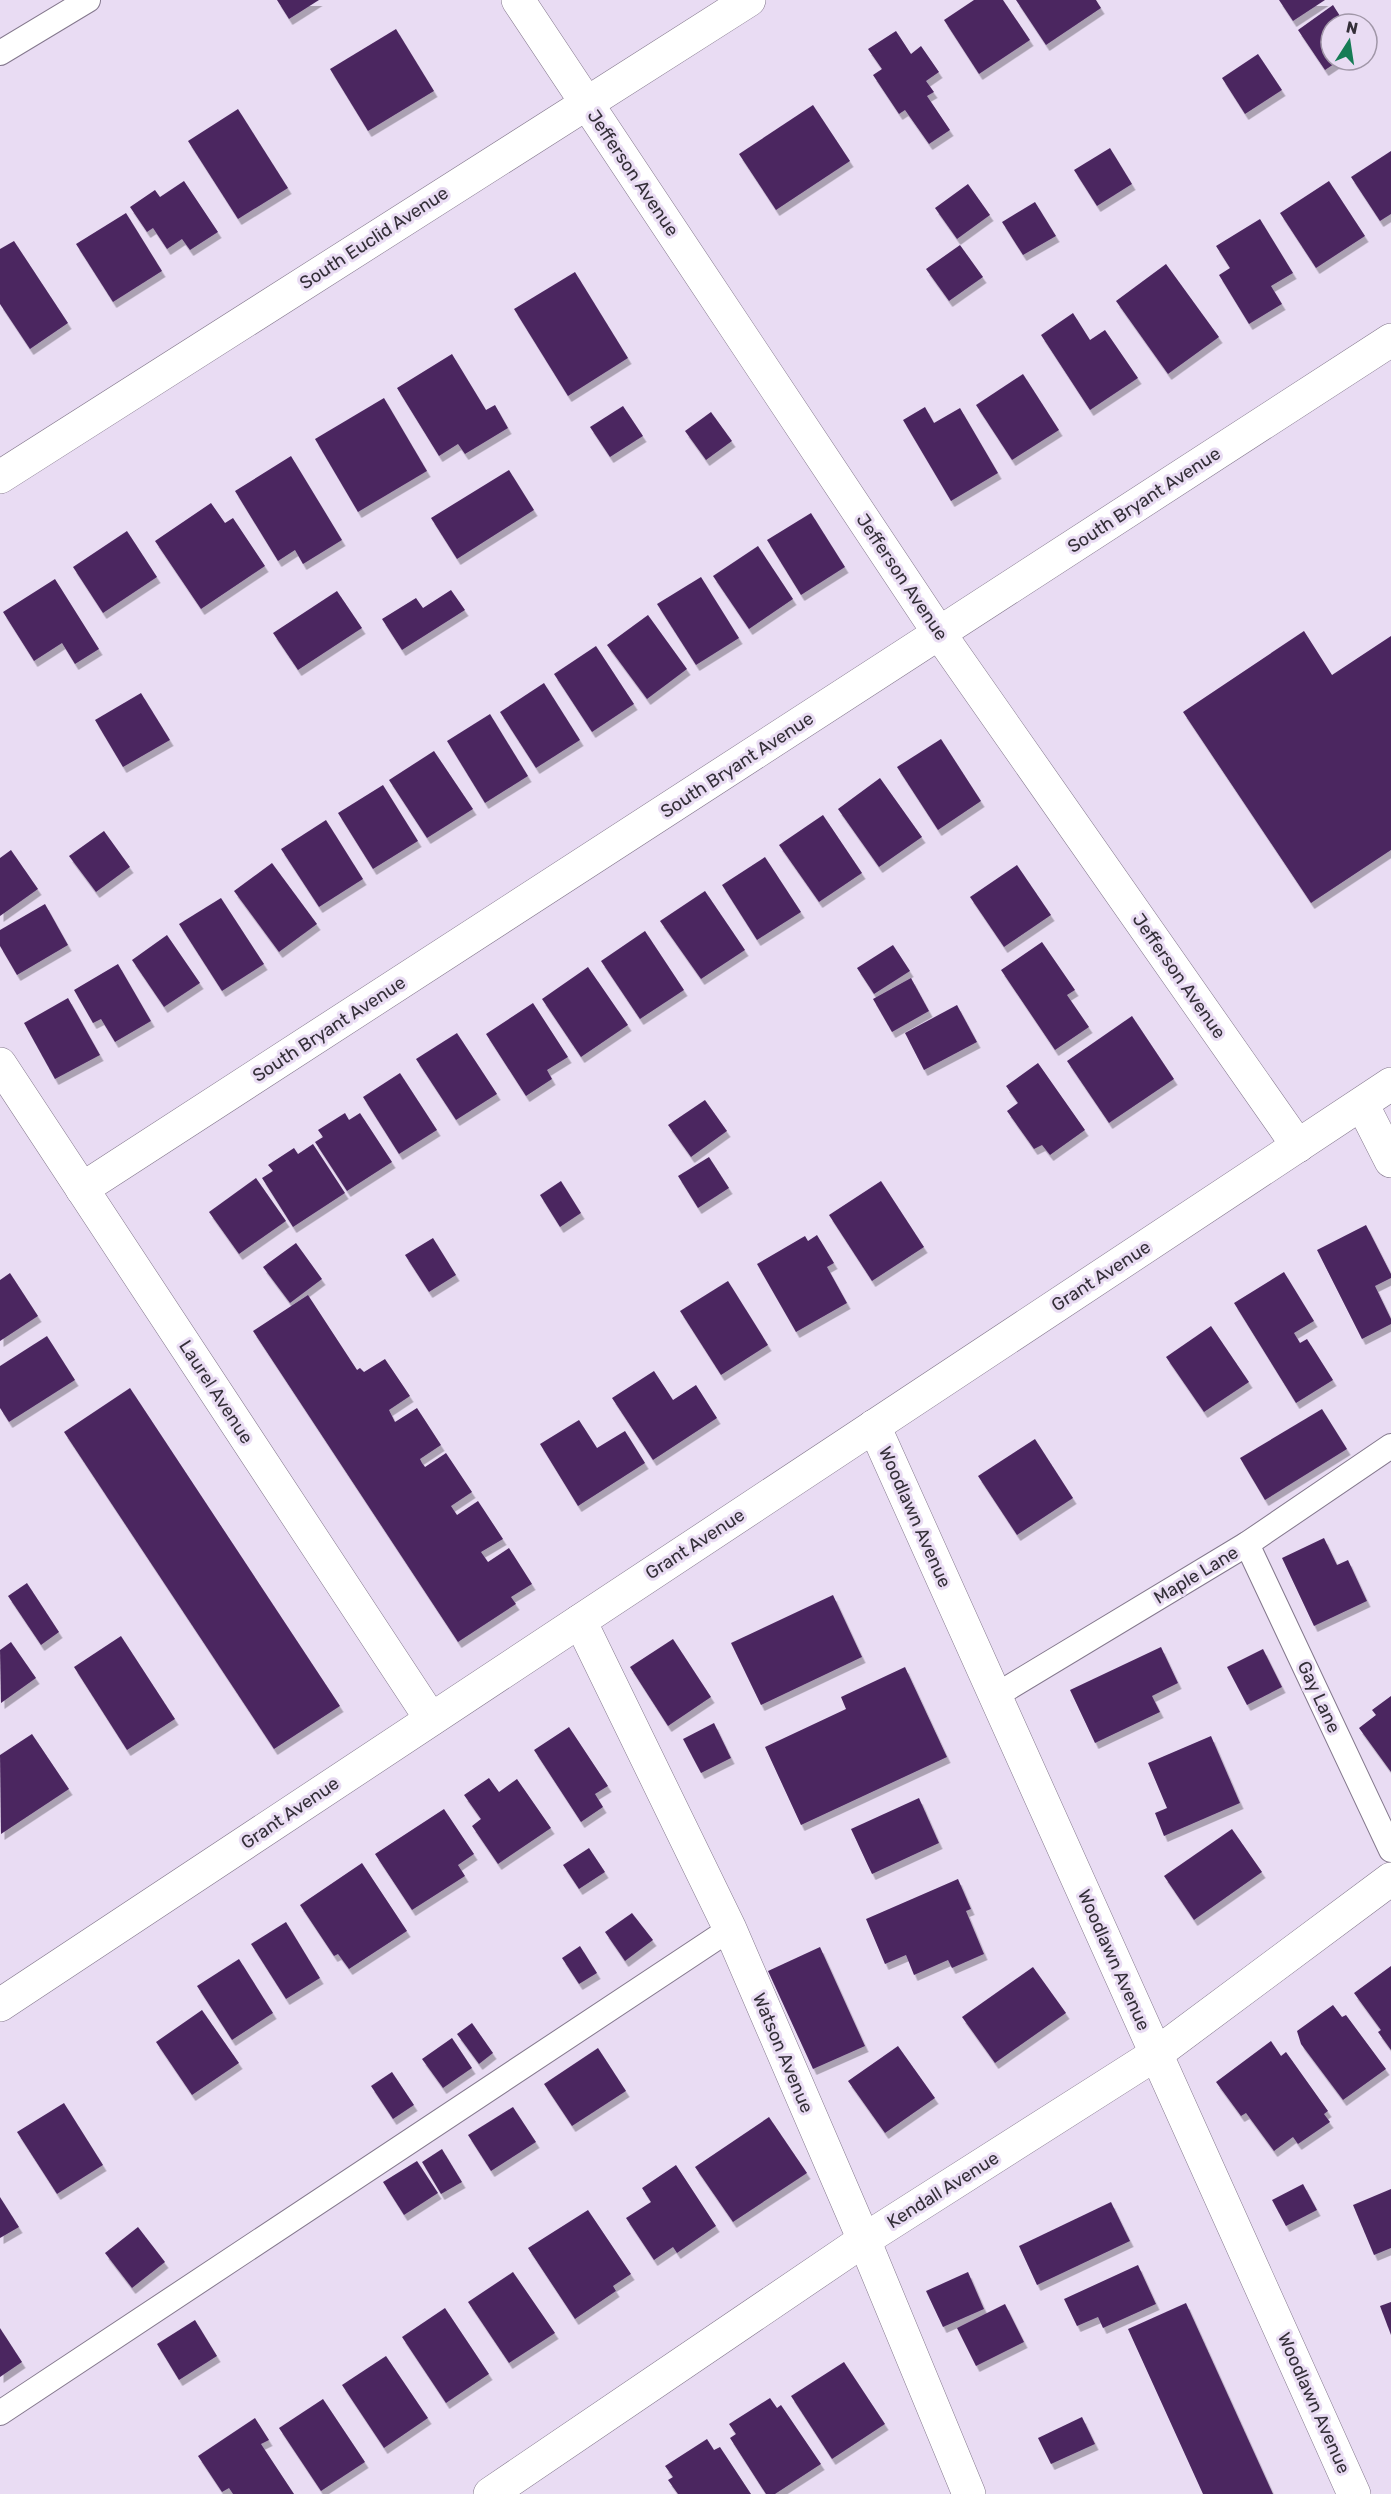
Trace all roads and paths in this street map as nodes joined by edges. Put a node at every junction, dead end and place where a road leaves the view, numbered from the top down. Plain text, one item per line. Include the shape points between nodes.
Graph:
1 (88, 0) edge
2 (518, 0) edge
3 (749, 0) edge
4 (0, 53) edge
5 (586, 103) junction
6 (1391, 340) edge
7 (0, 477) edge
8 (939, 633) junction
9 (0, 1064) edge
10 (1391, 1084) edge
11 (1362, 1104) junction
12 (1298, 1146) junction
13 (1391, 1161) edge
14 (82, 1189) junction
15 (874, 1426) junction
16 (1391, 1446) edge
17 (1248, 1544) junction
18 (580, 1621) junction
19 (995, 1695) junction
20 (431, 1719) junction
21 (1391, 1850) edge
22 (1391, 1878) edge
23 (730, 1929) junction
24 (0, 2005) edge
25 (1156, 2054) junction
26 (864, 2240) junction
27 (0, 2413) edge
28 (490, 2494) edge
29 (969, 2494) edge
30 (1354, 2494) edge

1 - 4 lane
2 - 5 street, Jefferson Avenue
3 - 5 street, South Euclid Avenue
5 - 7 street, South Euclid Avenue
5 - 8 street, Jefferson Avenue
6 - 8 street, South Bryant Avenue
8 - 12 street, Jefferson Avenue
8 - 14 street, South Bryant Avenue
9 - 14 street, Laurel Avenue
10 - 11 street, Grant Avenue
11 - 12 street, Grant Avenue
11 - 13 street
12 - 15 street, Grant Avenue
14 - 20 street, Laurel Avenue
15 - 18 street, Grant Avenue
15 - 19 street, Woodlawn Avenue
16 - 17 lane, Maple Lane
17 - 19 lane, Maple Lane
17 - 21 lane, Gay Lane
18 - 20 street, Grant Avenue
18 - 23 street, Watson Avenue
19 - 25 street, Woodlawn Avenue
20 - 24 street, Grant Avenue
22 - 25 street, Kendall Avenue
23 - 26 street, Watson Avenue
23 - 27 lane
25 - 26 street, Kendall Avenue
25 - 30 street, Woodlawn Avenue
26 - 28 street, Kendall Avenue
26 - 29 street, Watson Avenue

